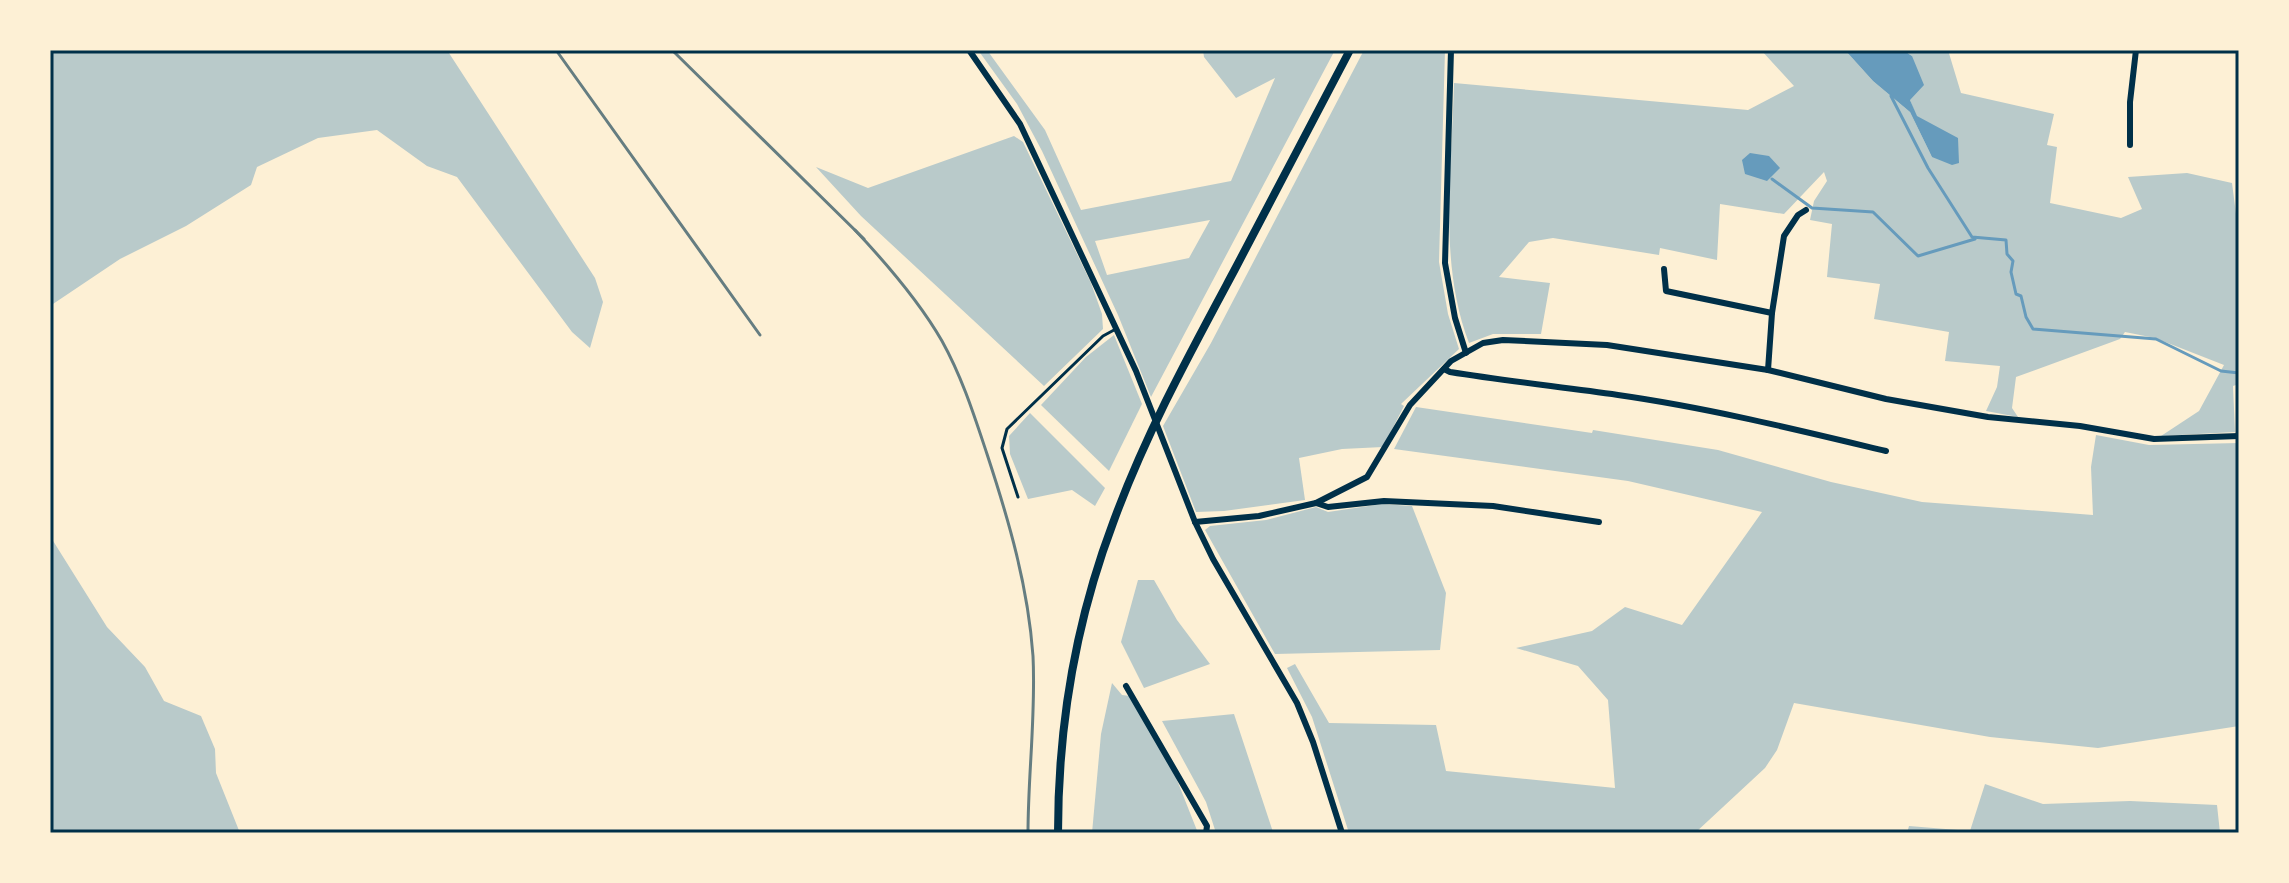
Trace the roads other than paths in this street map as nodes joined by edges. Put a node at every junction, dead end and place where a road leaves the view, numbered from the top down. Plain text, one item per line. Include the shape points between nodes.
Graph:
1 (969, 50) edge
2 (1350, 50) edge
3 (1451, 50) edge
4 (2136, 50) edge
5 (2130, 145) dead end
6 (1806, 210) dead end
7 (1664, 269) dead end
8 (1772, 313) junction
9 (1117, 328) junction
10 (1466, 353) junction
11 (1444, 369) junction
12 (1768, 370) junction
13 (2239, 436) edge
14 (1886, 451) dead end
15 (1018, 497) dead end
16 (1316, 503) junction
17 (1195, 522) junction
18 (1599, 522) dead end
19 (1126, 686) dead end
20 (1058, 833) edge
21 (1206, 833) edge
22 (1342, 833) edge

1 - 9 street via 1020,124
2 - 20 main road via 1165,403 1114,520 1073,672
3 - 10 street via 1445,263
4 - 5 street
6 - 8 street via 1784,236
7 - 8 street via 1666,291
8 - 12 street
9 - 15 lane via 1007,429 1002,448
9 - 17 street
10 - 11 street
10 - 12 street via 1483,343 1527,339 1607,345
11 - 14 street via 1691,408
11 - 16 street via 1410,405 1367,477
12 - 13 street via 1988,417 2154,439
16 - 17 street via 1259,516
16 - 18 street via 1493,506
17 - 22 street via 1297,703
19 - 21 street via 1207,826

